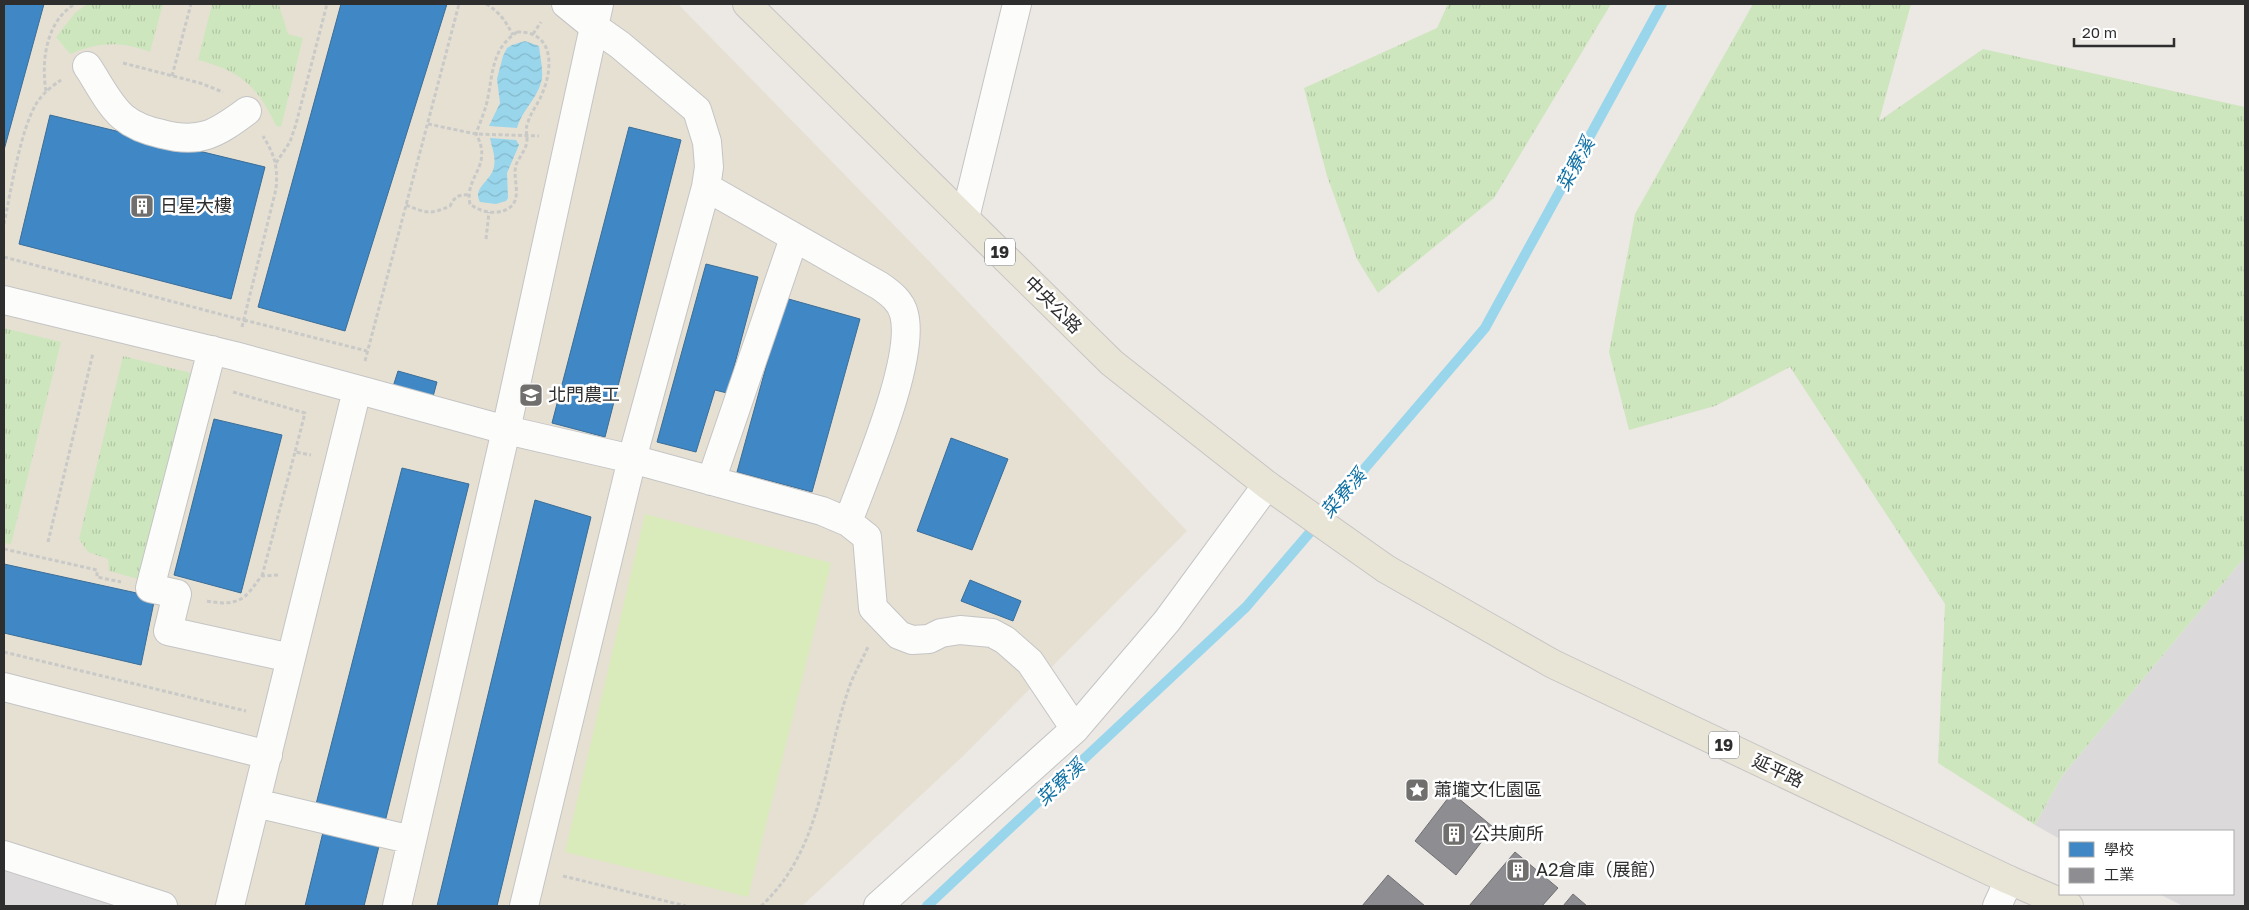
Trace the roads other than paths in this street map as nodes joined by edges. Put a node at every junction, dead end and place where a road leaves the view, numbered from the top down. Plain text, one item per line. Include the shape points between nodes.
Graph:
1 (566, 4) edge
2 (747, 4) edge
3 (1017, 4) edge
4 (596, 15) edge
5 (87, 66) road end
6 (246, 111) road end
7 (706, 187) junction
8 (965, 218) junction
9 (794, 238) junction
10 (4, 300) edge
11 (223, 353) junction
12 (358, 390) junction
13 (506, 430) junction
14 (632, 459) junction
15 (711, 481) junction
16 (1268, 485) junction
17 (848, 522) junction
18 (291, 658) junction
19 (4, 687) edge
20 (1075, 729) junction
21 (268, 755) junction
22 (256, 803) junction
23 (412, 840) junction
24 (4, 855) edge
25 (2009, 880) junction
26 (163, 906) edge
27 (230, 906) edge
28 (396, 906) edge
29 (524, 906) edge
30 (878, 906) edge
31 (1997, 906) edge
32 (2069, 906) edge

1 - 4 lane
2 - 8 main road, 中央公路 / 19
3 - 8 lane
4 - 7 lane via 620,45 697,110 708,142
4 - 13 lane
5 - 6 lane via 122,116 156,133 180,139 207,136 223,129
7 - 9 lane
7 - 14 lane
8 - 16 main road, 中央公路 / 19 via 1112,363
9 - 15 lane
9 - 17 lane via 894,296 904,313 906,345 900,370 884,427
10 - 11 lane
11 - 12 lane
11 - 18 lane via 203,384 150,588 177,594 168,631
12 - 13 lane
12 - 18 lane
13 - 14 lane
13 - 23 lane
14 - 15 lane
14 - 29 lane
15 - 17 lane via 822,511
16 - 20 lane via 1167,621
16 - 25 main road, 延平路 / 19 via 1386,569 1553,664
17 - 20 lane via 867,537 873,608 899,635 912,640 960,630 992,633 1030,662
18 - 21 lane
19 - 21 lane
20 - 30 lane
21 - 22 lane
22 - 23 lane
22 - 27 lane
23 - 28 lane
24 - 26 lane
25 - 31 lane
25 - 32 main road, 延平路 / 19

